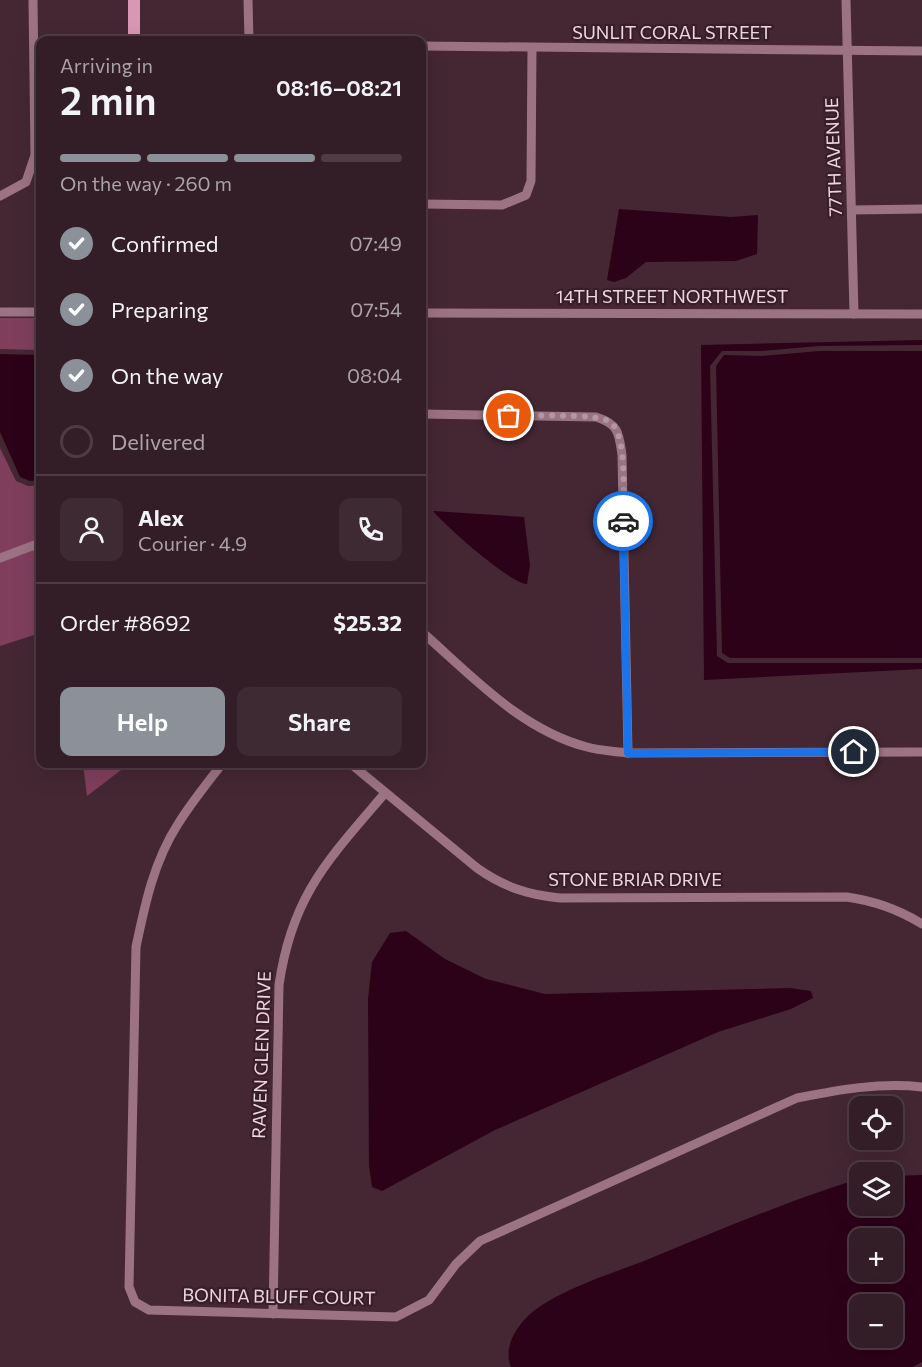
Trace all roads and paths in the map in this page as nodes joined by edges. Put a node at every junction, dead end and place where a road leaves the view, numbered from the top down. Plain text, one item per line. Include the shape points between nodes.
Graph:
1 (33, 0) edge
2 (134, 0) edge
3 (248, 0) edge
4 (846, 0) edge
5 (134, 36) edge
6 (249, 36) edge
7 (426, 46) edge
8 (532, 49) junction
9 (847, 51) junction
10 (922, 51) edge
11 (0, 196) edge
12 (426, 204) edge
13 (922, 209) edge
14 (852, 210) junction
15 (0, 312) edge
16 (36, 312) edge
17 (426, 313) edge
18 (854, 314) junction
19 (922, 314) edge
20 (426, 414) edge
21 (36, 544) edge
22 (0, 558) edge
23 (426, 636) edge
24 (922, 752) edge
25 (628, 753) junction
26 (219, 768) edge
27 (356, 768) edge
28 (385, 793) junction
29 (922, 924) edge
30 (922, 1087) edge
31 (273, 1314) junction

1 - 11 street via 35,155 26,183
2 - 5 street
3 - 6 street
4 - 9 street, 77TH AVENUE
7 - 8 street, SUNLIT CORAL STREET
8 - 9 street, SUNLIT CORAL STREET
8 - 12 street via 531,181 526,195 502,205
9 - 10 street, SUNLIT CORAL STREET
9 - 14 street, 77TH AVENUE
13 - 14 street
14 - 18 street, 77TH AVENUE
15 - 16 street
17 - 18 street, 14TH STREET NORTHWEST
18 - 19 street, 14TH STREET NORTHWEST
20 - 25 street via 596,417 610,421 619,433
21 - 22 street
23 - 25 street via 489,692 531,722 587,747
24 - 25 street
26 - 31 street, BONITA BLUFF COURT via 177,825 159,861 136,947 129,1287 135,1302 149,1310
27 - 28 street, STONE BRIAR DRIVE
28 - 29 street, STONE BRIAR DRIVE via 498,883 532,896 847,897 902,911
28 - 31 street, RAVEN GLEN DRIVE via 310,886 284,946 279,985
30 - 31 street, BONITA BLUFF COURT via 877,1086 797,1098 480,1240 429,1300 396,1317

